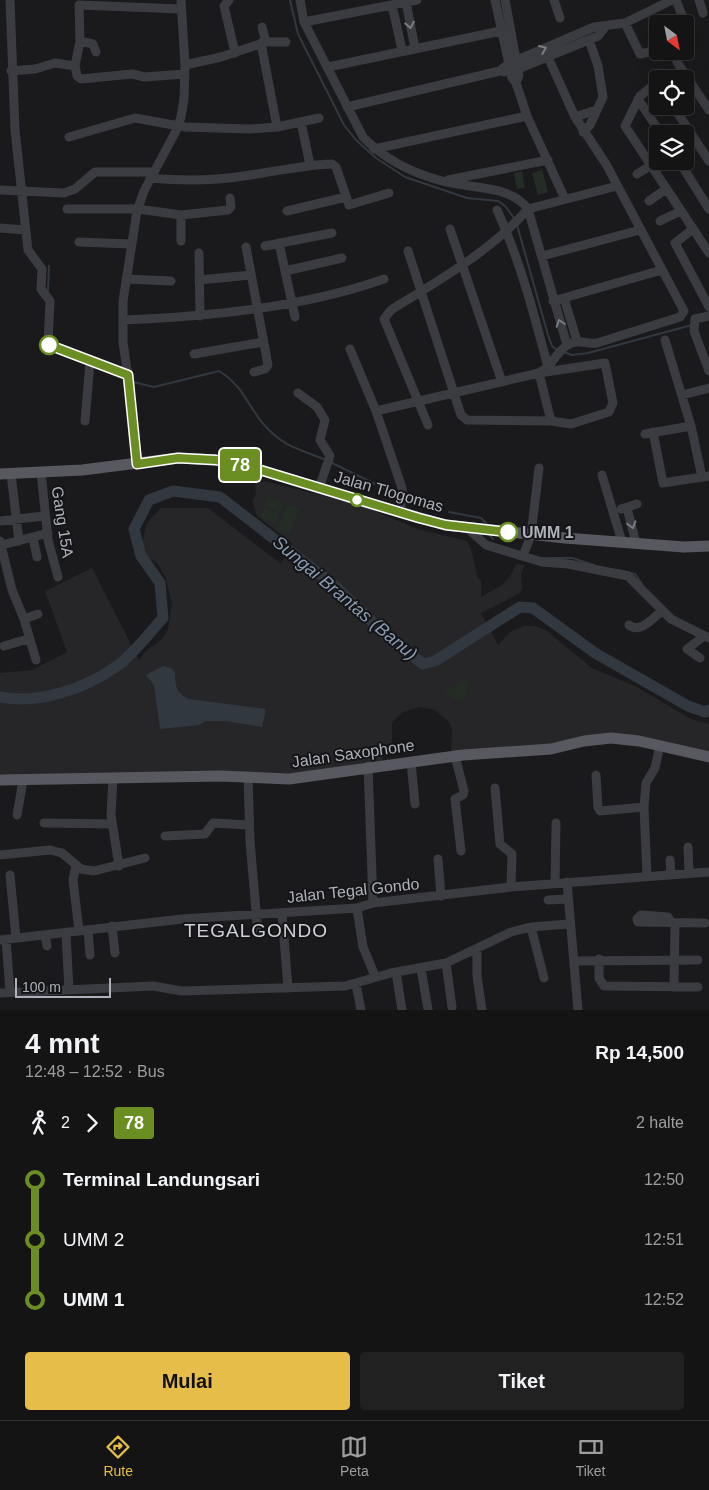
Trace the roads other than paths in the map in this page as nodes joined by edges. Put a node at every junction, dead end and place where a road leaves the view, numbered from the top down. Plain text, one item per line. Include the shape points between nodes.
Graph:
1 (10, 0) edge
2 (157, 0) edge
3 (230, 0) edge
4 (300, 0) edge
5 (417, 0) edge
6 (495, 0) edge
7 (505, 0) edge
8 (554, 0) edge
9 (672, 0) edge
10 (676, 0) edge
11 (699, 0) edge
12 (406, 2) junction
13 (79, 3) edge
14 (90, 3) edge
15 (181, 4) edge
16 (392, 5) junction
17 (156, 10) junction
18 (703, 12) dead end
19 (682, 15) edge
20 (560, 18) dead end
21 (304, 22) junction
22 (625, 23) junction
23 (262, 26) dead end
24 (605, 27) junction
25 (501, 31) junction
26 (589, 40) junction
27 (80, 41) junction
28 (286, 42) dead end
29 (263, 43) junction
30 (565, 45) junction
31 (415, 48) junction
32 (402, 50) junction
33 (96, 52) dead end
34 (649, 52) edge
35 (235, 53) junction
36 (548, 57) junction
37 (677, 62) dead end
38 (75, 66) junction
39 (328, 67) junction
40 (513, 67) junction
41 (184, 69) junction
42 (11, 71) junction
43 (649, 88) edge
44 (638, 99) junction
45 (347, 107) junction
46 (596, 110) junction
47 (709, 110) edge
48 (678, 115) edge
49 (527, 116) junction
50 (319, 118) dead end
51 (576, 118) junction
52 (301, 122) junction
53 (655, 125) edge
54 (178, 126) junction
55 (277, 127) junction
56 (583, 132) junction
57 (69, 137) dead end
58 (374, 149) junction
59 (649, 157) edge
60 (548, 160) junction
61 (709, 162) edge
62 (310, 164) junction
63 (649, 166) edge
64 (657, 170) edge
65 (685, 170) edge
66 (638, 174) dead end
67 (152, 175) junction
68 (443, 182) junction
69 (617, 186) junction
70 (0, 190) edge
71 (23, 190) junction
72 (666, 190) junction
73 (389, 193) dead end
74 (346, 197) junction
75 (230, 198) dead end
76 (565, 199) junction
77 (649, 201) dead end
78 (528, 208) junction
79 (67, 209) dead end
80 (138, 209) junction
81 (709, 209) edge
82 (497, 210) dead end
83 (287, 211) dead end
84 (681, 211) junction
85 (181, 215) junction
86 (660, 221) dead end
87 (0, 228) edge
88 (450, 229) dead end
89 (508, 229) junction
90 (693, 229) junction
91 (26, 230) junction
92 (640, 230) junction
93 (332, 233) dead end
94 (79, 242) dead end
95 (181, 242) dead end
96 (279, 243) junction
97 (130, 244) junction
98 (265, 246) dead end
99 (246, 247) dead end
100 (408, 251) dead end
101 (199, 253) dead end
102 (709, 253) edge
103 (542, 256) junction
104 (342, 258) dead end
105 (463, 263) junction
106 (662, 270) junction
107 (285, 271) junction
108 (251, 274) junction
109 (384, 279) dead end
110 (126, 280) junction
111 (199, 280) junction
112 (171, 281) dead end
113 (422, 291) junction
114 (564, 298) junction
115 (553, 301) junction
116 (292, 302) junction
117 (257, 307) junction
118 (709, 307) edge
119 (200, 316) junction
120 (709, 316) edge
121 (295, 317) dead end
122 (123, 320) junction
123 (666, 340) dead end
124 (263, 342) junction
125 (578, 342) junction
126 (567, 345) junction
127 (350, 349) dead end
128 (194, 354) dead end
129 (90, 364) junction
130 (551, 364) junction
131 (709, 370) edge
132 (254, 372) dead end
133 (539, 374) junction
134 (129, 379) junction
135 (502, 382) junction
136 (709, 388) edge
137 (456, 392) junction
138 (298, 393) dead end
139 (682, 395) junction
140 (419, 400) junction
141 (376, 411) junction
142 (551, 420) junction
143 (85, 421) dead end
144 (428, 425) dead end
145 (691, 426) junction
146 (137, 464) junction
147 (539, 468) dead end
148 (41, 472) junction
149 (6, 474) edge
150 (602, 475) dead end
151 (706, 477) edge
152 (319, 488) junction
153 (637, 504) dead end
154 (627, 508) junction
155 (614, 511) junction
156 (400, 513) junction
157 (44, 516) junction
158 (16, 518) junction
159 (0, 521) edge
160 (466, 528) junction
161 (48, 533) junction
162 (531, 535) junction
163 (33, 538) junction
164 (19, 541) junction
165 (622, 542) junction
166 (636, 543) junction
167 (709, 546) edge
168 (1, 548) edge
169 (523, 556) junction
170 (37, 557) dead end
171 (58, 577) dead end
172 (4, 579) edge
173 (662, 611) junction
174 (38, 614) dead end
175 (24, 620) junction
176 (629, 625) dead end
177 (707, 634) edge
178 (28, 639) junction
179 (4, 646) dead end
180 (700, 658) dead end
181 (36, 660) dead end
182 (660, 745) junction
183 (455, 756) junction
184 (708, 757) edge
185 (411, 762) junction
186 (368, 766) junction
187 (248, 776) junction
188 (596, 776) dead end
189 (113, 778) junction
190 (0, 780) edge
191 (23, 781) junction
192 (495, 788) dead end
193 (415, 804) dead end
194 (644, 807) junction
195 (17, 815) dead end
196 (44, 823) dead end
197 (556, 823) dead end
198 (112, 824) junction
199 (249, 824) junction
200 (164, 836) dead end
201 (688, 847) dead end
202 (461, 851) dead end
203 (0, 855) edge
204 (145, 858) dead end
205 (438, 859) dead end
206 (670, 860) dead end
207 (76, 865) junction
208 (119, 866) junction
209 (709, 872) edge
210 (689, 873) junction
211 (671, 874) junction
212 (10, 876) dead end
213 (647, 876) junction
214 (567, 882) junction
215 (555, 883) junction
216 (511, 887) junction
217 (441, 896) junction
218 (567, 899) junction
219 (548, 900) dead end
220 (373, 904) junction
221 (357, 908) junction
222 (282, 913) junction
223 (257, 915) junction
224 (705, 923) dead end
225 (569, 924) junction
226 (112, 926) junction
227 (531, 927) junction
228 (84, 930) junction
229 (66, 933) junction
230 (258, 934) dead end
231 (45, 935) junction
232 (16, 938) junction
233 (3, 940) edge
234 (47, 946) dead end
235 (477, 948) junction
236 (115, 953) dead end
237 (90, 955) dead end
238 (675, 958) junction
239 (599, 959) junction
240 (698, 960) dead end
241 (575, 961) junction
242 (446, 964) junction
243 (421, 969) junction
244 (396, 972) junction
245 (375, 976) junction
246 (544, 978) dead end
247 (356, 984) junction
248 (674, 987) junction
249 (698, 987) dead end
250 (288, 988) junction
251 (70, 990) junction
252 (5, 993) edge
253 (452, 1007) dead end
254 (428, 1009) edge
255 (361, 1010) edge
256 (402, 1010) edge
257 (482, 1010) edge
258 (578, 1010) edge

1 - 42 street
2 - 17 street
3 - 35 street via 224,6
4 - 21 street
5 - 12 street
6 - 25 street
7 - 40 street
8 - 20 street
9 - 22 street
10 - 19 street
11 - 18 street
12 - 16 street
12 -> 31 street
13 - 14 street
13 - 27 street
14 - 17 street
15 - 17 street
15 - 41 street
16 - 21 street
16 - 32 street
21 - 39 street
22 - 24 street
22 - 34 street via 640,54
23 - 29 street
24 - 26 street via 598,36
24 - 30 street via 594,27
25 - 31 street
25 - 40 street
26 - 30 street
26 - 46 street via 603,91 602,101
27 - 33 street via 94,44
27 - 38 street
28 - 29 street
29 - 35 street
29 - 55 street
30 - 36 street
40 -> 30 street
31 - 32 street
32 - 39 street
35 - 41 street
36 - 40 street
36 - 51 street
37 - 47 street
38 - 41 street via 77,77 81,79 132,74 144,77
38 - 42 street via 55,63
39 - 45 street
40 - 45 street
40 - 49 street via 519,75 516,83
41 - 54 street via 184,99
42 - 71 street
43 - 44 street
44 - 53 street
44 - 59 street via 625,126
45 - 58 street
46 - 51 street
46 - 56 street
48 - 61 street
49 - 58 street
49 - 60 street
50 - 52 street
51 - 56 street
52 - 55 street
52 - 62 street
54 - 55 street
54 - 57 street via 135,118
54 - 67 street
56 - 69 street
58 - 68 street via 415,172
60 - 68 street
60 - 76 street
62 - 67 street via 222,179 180,180
62 - 74 street via 334,165
63 - 66 street
64 - 72 street
65 - 81 street
67 - 71 street via 96,172 75,189 64,193
67 - 80 street
68 - 78 street via 501,192
69 - 76 street
69 - 92 street
70 - 71 street
71 - 91 street
72 - 77 street
72 - 84 street
73 - 74 street via 350,205
74 - 83 street
75 - 85 street via 228,210
76 - 78 street
78 - 89 street
78 - 103 street
79 - 80 street
80 - 85 street
80 - 97 street
82 - 89 street
84 - 86 street
84 - 90 street
85 - 95 street
87 - 91 street
88 - 105 street
89 - 105 street
89 - 130 street
90 - 102 street
90 - 118 street via 675,243
91 - 129 street via 28,253 42,269 41,289 50,301 48,344
92 - 103 street
92 - 106 street
93 - 96 street
94 - 97 street
96 - 98 street
96 - 107 street
97 - 110 street
99 - 108 street
100 - 113 street
101 - 111 street
103 - 115 street
104 - 107 street
105 - 113 street
105 - 135 street
106 - 114 street
106 - 125 street via 683,309 682,316 597,343 586,345
107 - 116 street
108 - 111 street
108 - 117 street
109 - 116 street
110 - 112 street
110 - 122 street
111 - 119 street
113 - 137 street
113 - 140 street via 391,310 384,319
114 - 115 street
114 - 125 street
126 -> 115 street
116 - 117 street
116 - 121 street
117 - 119 street
117 - 124 street
119 - 122 street
120 - 131 street via 694,324
122 - 134 street
123 - 139 street
124 - 128 street
124 - 132 street via 267,367
125 - 126 street
126 - 130 street
127 - 141 street
129 - 134 street
129 - 143 street
130 - 133 street
133 - 135 street
133 - 142 street
133 - 142 street via 602,362 606,364 612,410 579,424
134 - 146 street
135 - 137 street
136 - 139 street
137 - 140 street
137 - 142 street via 461,415 466,420
138 - 152 street via 317,407 326,423 320,440 330,454
139 - 145 street
140 - 141 street
140 - 144 street
141 - 156 street via 403,493
145 - 151 street
145 - 151 street via 649,433 663,483
146 - 148 main road, Jalan Tlogomas
146 - 152 main road, Jalan Tlogomas via 178,458 216,460
147 - 162 street
148 - 149 main road, Jalan Tlogomas
148 - 157 street, Gang 15A
149 - 158 street
150 - 155 street
152 - 156 main road, Jalan Tlogomas
153 - 154 street
154 - 155 street
154 -> 166 street
155 - 165 street
156 - 160 main road, Jalan Tlogomas
157 - 158 street
157 - 161 street, Gang 15A
158 - 159 street
158 - 164 street
160 - 162 main road, Jalan Tlogomas
160 - 169 street via 486,545
161 - 163 street
161 - 171 street, Gang 15A
162 - 165 main road, Jalan Tlogomas
162 - 169 street
163 - 164 street
163 - 170 street
164 - 168 street
165 - 166 main road, Jalan Tlogomas
166 - 167 main road, Jalan Tlogomas
168 - 172 street
169 - 173 street via 628,576
172 - 175 street
173 - 176 street via 639,628
173 - 177 street via 679,624
174 - 175 street
175 - 178 street
177 - 180 street via 686,649
178 - 179 street
178 - 181 street
182 - 183 main road, Jalan Saxophone via 611,738 551,749
182 - 184 main road, Jalan Saxophone
182 - 194 street via 655,768 645,787
183 - 185 main road, Jalan Saxophone
183 - 202 street via 464,791 464,795 455,799
185 - 186 main road, Jalan Saxophone
185 - 193 street
186 - 187 main road, Jalan Saxophone via 289,779
186 - 220 street
187 - 189 main road, Jalan Saxophone
187 - 199 street
188 - 194 street via 600,811
189 - 191 main road, Jalan Saxophone
189 - 198 street
190 - 191 main road, Jalan Saxophone
191 - 195 street
192 - 216 street via 500,844 512,854
194 - 213 street
196 - 198 street
197 - 215 street
198 - 208 street
199 - 200 street via 213,823 205,834
199 - 223 street
201 - 210 street
203 - 207 street via 50,850 62,854
204 - 208 street
205 - 217 street
206 - 211 street
207 - 208 street via 94,871
207 - 228 street via 73,880
209 - 210 street, Jalan Tegal Gondo
210 - 211 street, Jalan Tegal Gondo
211 - 213 street, Jalan Tegal Gondo
212 - 232 street
213 - 214 street, Jalan Tegal Gondo
214 - 215 street, Jalan Tegal Gondo
214 - 218 street
215 - 216 street, Jalan Tegal Gondo
216 - 217 street, Jalan Tegal Gondo
217 - 220 street, Jalan Tegal Gondo
218 - 219 street
218 - 225 street
220 - 221 street, Jalan Tegal Gondo
221 - 222 street, Jalan Tegal Gondo
221 - 245 street via 366,959
222 - 223 street, Jalan Tegal Gondo
222 - 250 street
223 - 226 street, Jalan Tegal Gondo
223 - 230 street
224 - 238 street via 673,923
225 - 227 street
225 - 241 street
226 - 228 street, Jalan Tegal Gondo
226 - 236 street
227 - 235 street via 511,932
227 - 246 street
228 - 229 street, Jalan Tegal Gondo
228 - 237 street
229 - 231 street, Jalan Tegal Gondo
229 - 251 street
231 - 232 street, Jalan Tegal Gondo
231 - 234 street
232 - 233 street, Jalan Tegal Gondo
233 - 252 street
235 - 242 street
235 - 257 street
238 - 239 street
238 - 240 street
238 - 248 street
239 - 241 street
239 - 248 street via 600,982 604,986
241 - 258 street
242 - 243 street
242 - 253 street
243 - 244 street
243 - 254 street
244 - 245 street
244 - 256 street
245 - 247 street
247 - 250 street
247 - 255 street
248 - 249 street
250 - 251 street via 182,991 153,986
251 - 252 street

